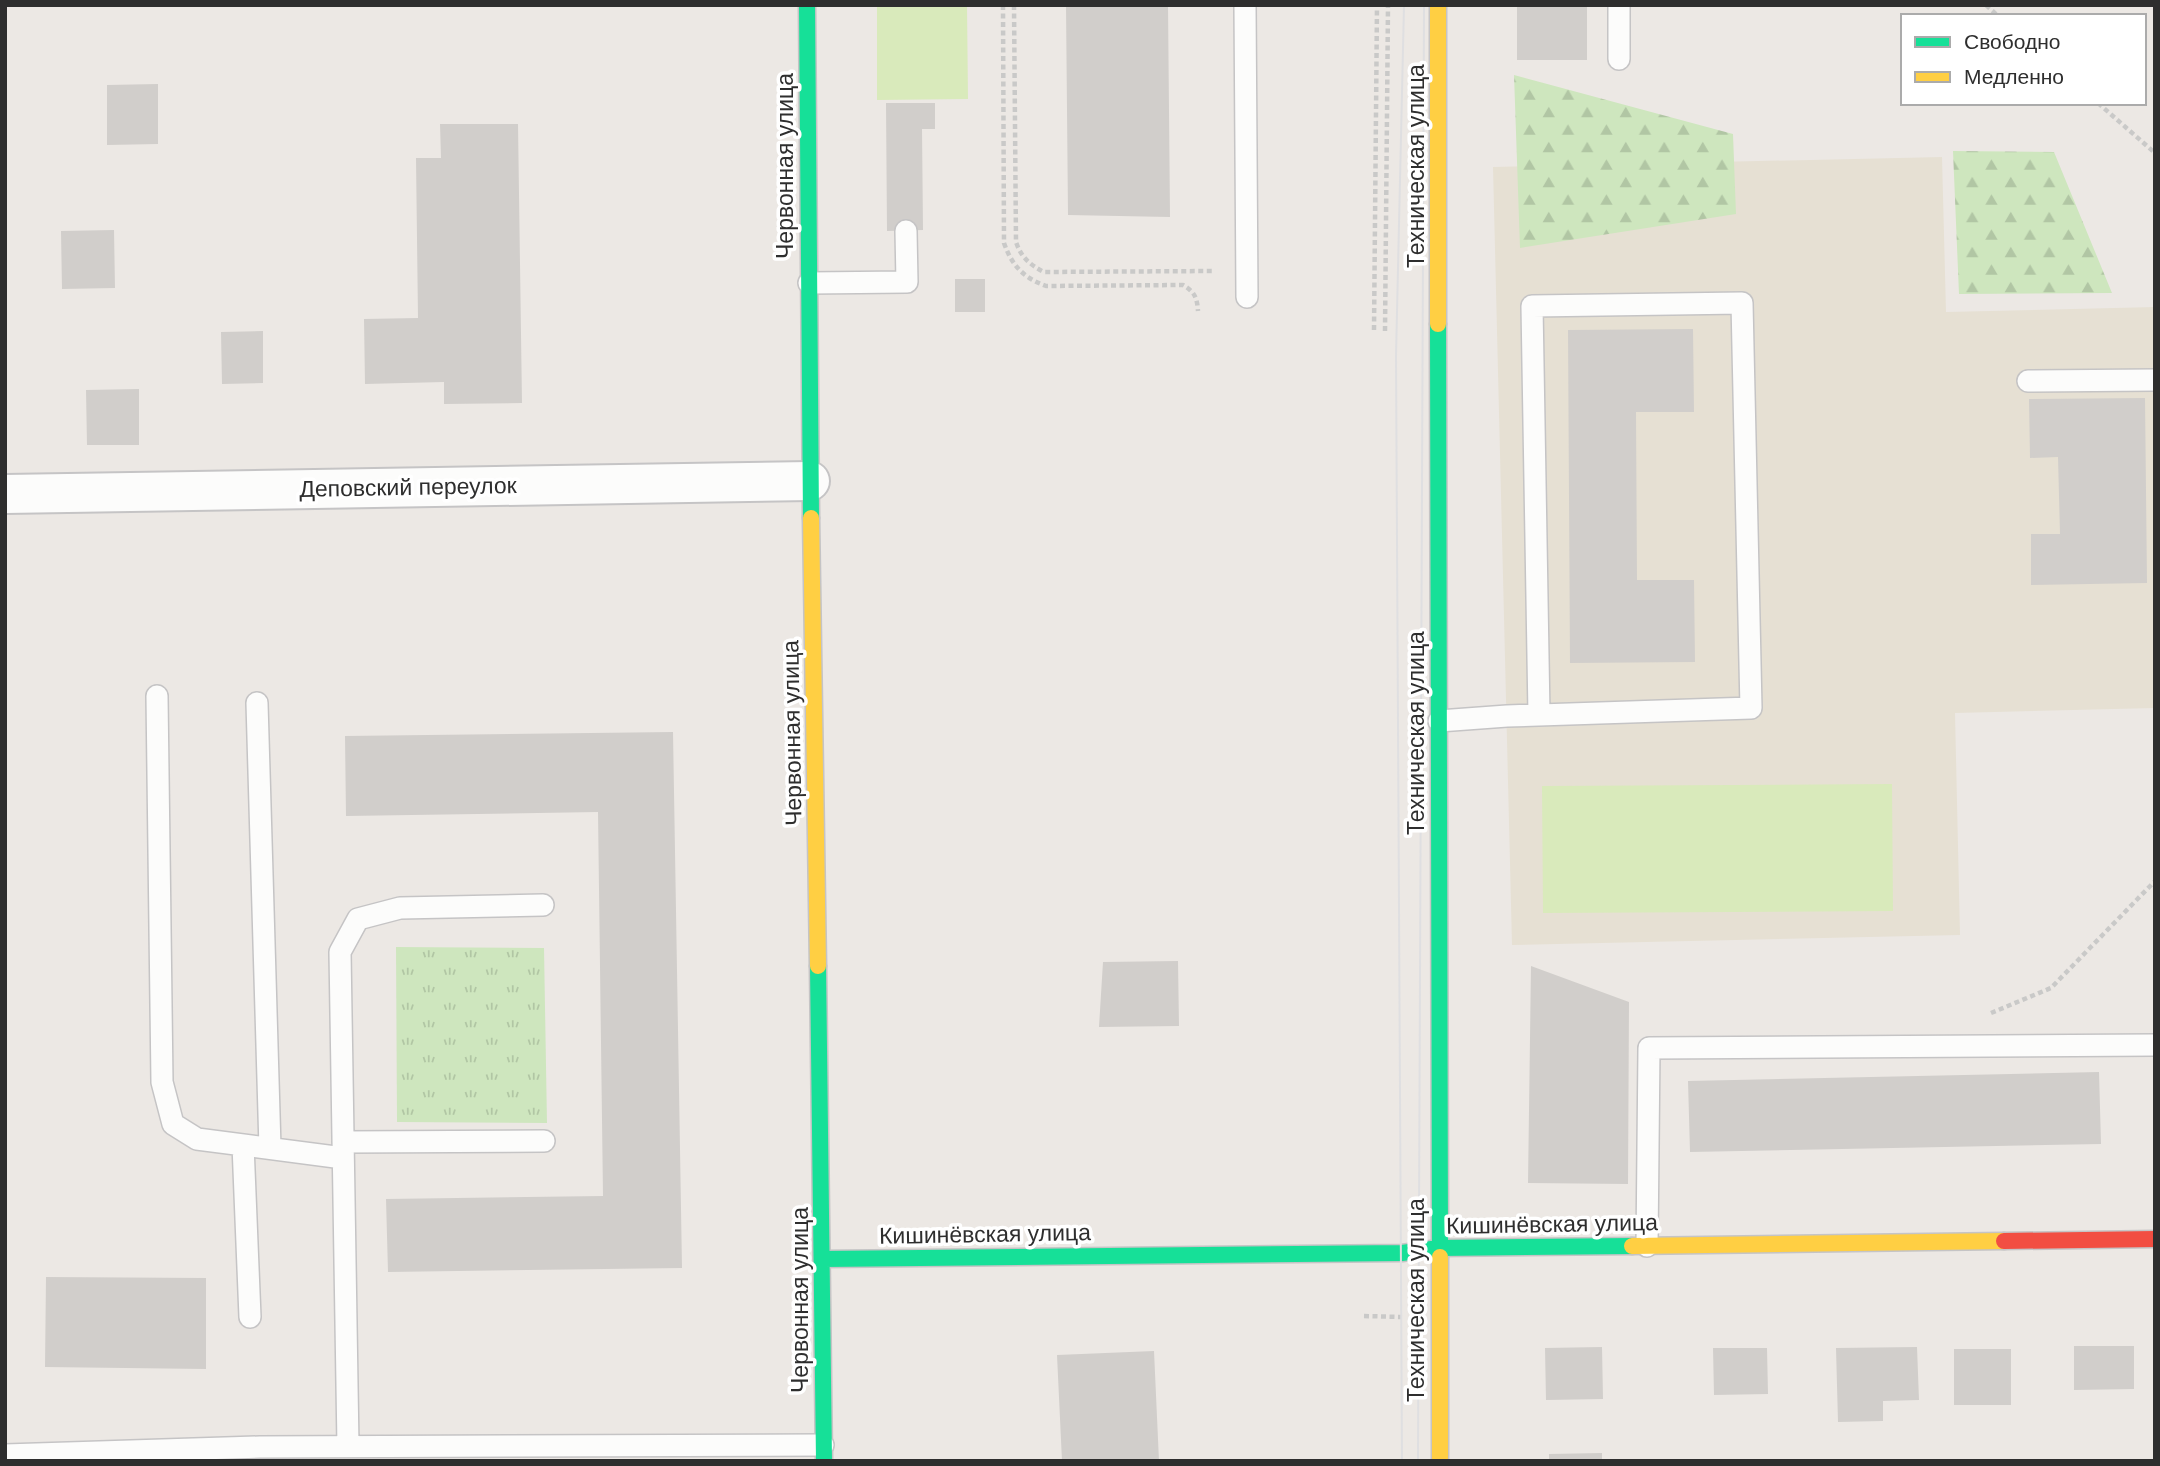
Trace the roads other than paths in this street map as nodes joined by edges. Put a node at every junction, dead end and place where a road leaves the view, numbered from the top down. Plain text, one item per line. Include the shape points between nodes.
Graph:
1 (807, 5) edge
2 (1245, 5) edge
3 (1438, 5) edge
4 (1619, 5) edge
5 (1619, 59) dead end
6 (906, 231) dead end
7 (809, 283) junction
8 (1247, 297) dead end
9 (2155, 380) edge
10 (2028, 381) dead end
11 (810, 481) junction
12 (5, 494) edge
13 (158, 696) dead end
14 (257, 703) dead end
15 (1539, 715) junction
16 (1439, 720) junction
17 (543, 905) dead end
18 (2155, 1045) edge
19 (544, 1141) dead end
20 (243, 1144) junction
21 (270, 1149) junction
22 (343, 1150) junction
23 (2155, 1238) edge
24 (1647, 1246) junction
25 (1439, 1248) junction
26 (823, 1259) junction
27 (250, 1317) dead end
28 (348, 1446) junction
29 (823, 1453) edge
30 (261, 1454) edge
31 (5, 1455) edge
32 (1440, 1461) edge

1 - 7 street, Червонная улица
2 - 8 lane
3 - 16 street, Техническая улица
4 - 5 lane
6 - 7 lane via 907,282
7 - 11 street, Червонная улица
9 - 10 lane
11 - 12 street, Деповский переулок
11 - 26 street, Червонная улица
13 - 20 lane via 162,1082 173,1124 197,1139
14 - 21 lane
15 - 15 lane via 1532,306 1742,303 1751,708
15 - 16 lane
16 - 25 street, Техническая улица
17 - 22 lane via 400,908 358,919 340,952
18 - 24 lane via 1649,1048
19 - 22 lane
20 - 21 lane
20 - 27 lane
21 - 22 lane
22 - 28 lane
23 - 24 street, Кишинёвская улица
24 - 25 street, Кишинёвская улица
25 - 26 street, Кишинёвская улица via 1402,1253
25 - 32 street, Техническая улица
26 - 29 street, Червонная улица
28 - 29 lane
28 - 30 lane
30 - 31 lane

